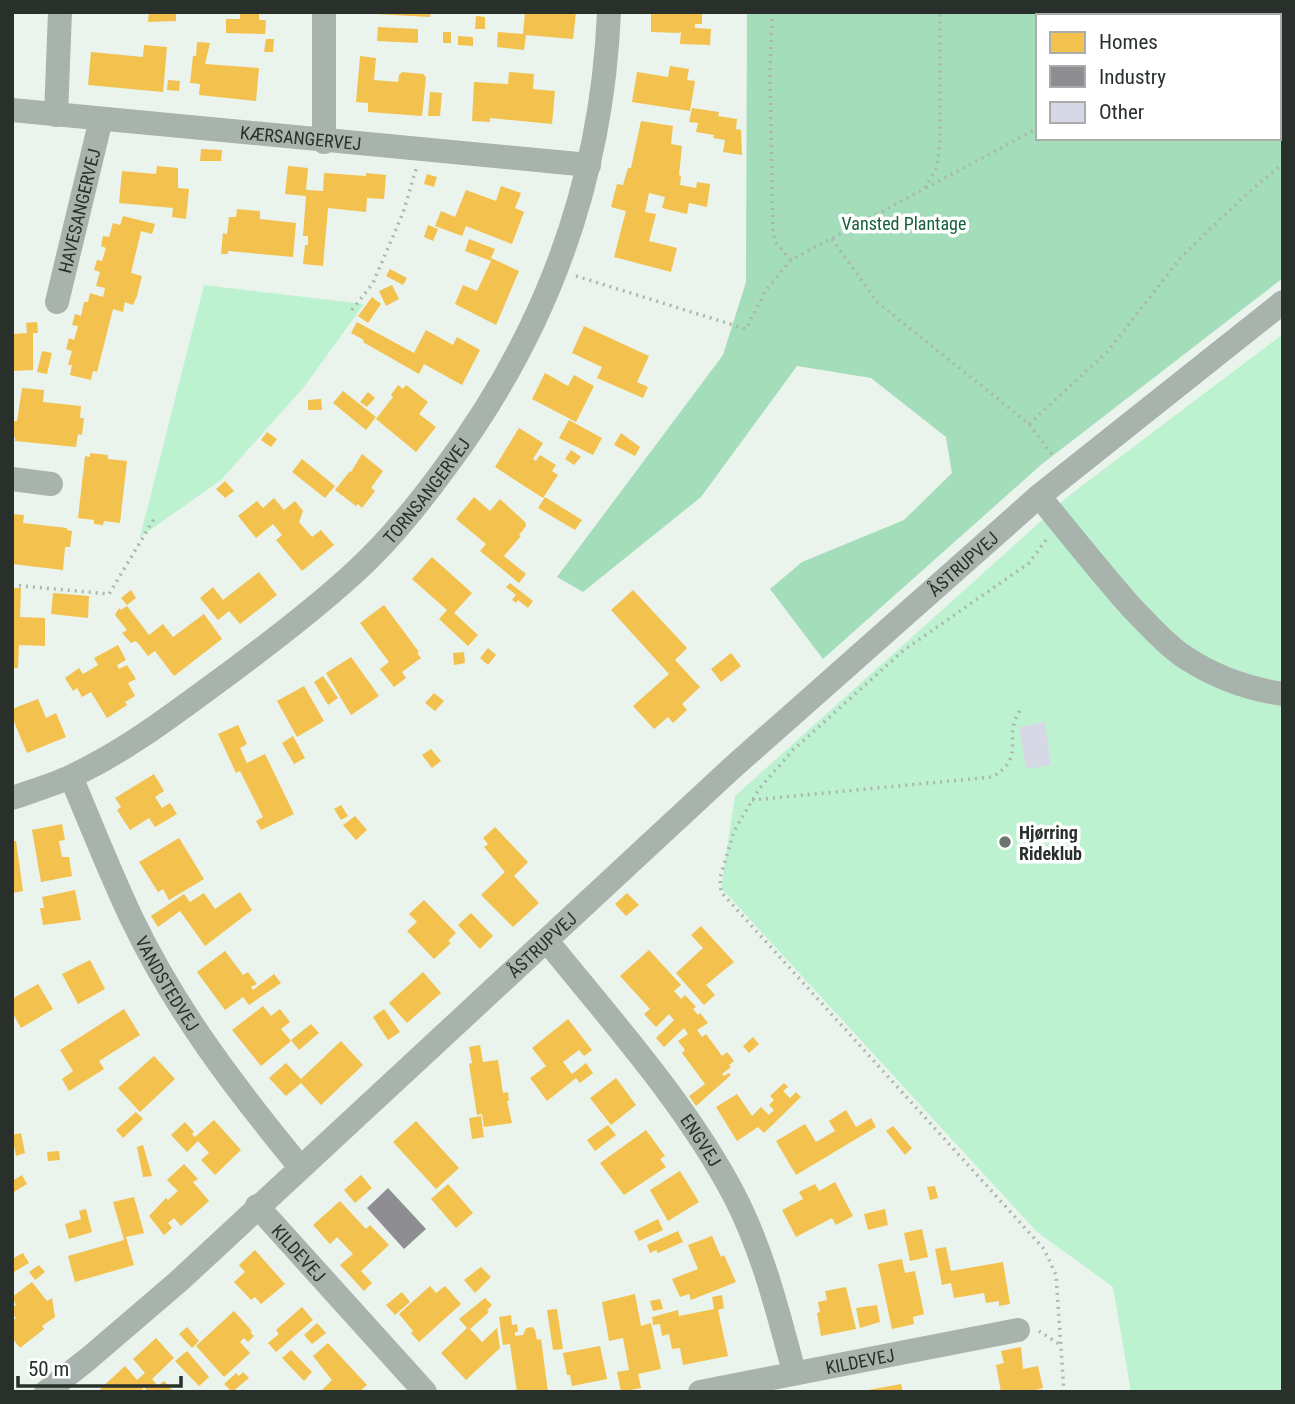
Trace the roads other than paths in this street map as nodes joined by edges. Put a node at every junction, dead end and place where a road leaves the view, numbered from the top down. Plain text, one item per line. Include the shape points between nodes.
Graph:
1 (60, 12) edge
2 (324, 12) edge
3 (609, 12) edge
4 (12, 110) edge
5 (56, 115) junction
6 (101, 119) junction
7 (324, 142) junction
8 (589, 165) junction
9 (57, 302) dead end
10 (1283, 302) edge
11 (12, 480) edge
12 (51, 484) dead end
13 (1039, 496) junction
14 (1283, 694) edge
15 (71, 776) junction
16 (12, 798) edge
17 (547, 941) junction
18 (299, 1167) junction
19 (257, 1206) junction
20 (1018, 1330) dead end
21 (794, 1372) junction
22 (419, 1390) edge
23 (46, 1392) edge
24 (700, 1392) edge

1 - 5 street
2 - 7 street
3 - 8 street, TORNSANGERVEJ via 607,66
4 - 5 street, KÆRSANGERVEJ
5 - 6 street, KÆRSANGERVEJ
6 - 7 street, KÆRSANGERVEJ
6 - 9 street, HAVESANGERVEJ
7 - 8 street, KÆRSANGERVEJ
8 - 15 street, TORNSANGERVEJ via 558,270 525,343 477,425 421,501 357,570 285,632 144,736
10 - 13 street, ÅSTRUPVEJ
11 - 12 street
13 - 14 street via 1106,579 1183,656 1254,690
13 - 17 street, ÅSTRUPVEJ via 732,768
15 - 16 street, TORNSANGERVEJ
15 - 18 street, VANDSTEDVEJ via 132,919 164,979 238,1092
17 - 18 street, ÅSTRUPVEJ
17 - 21 street, ENGVEJ via 690,1120 735,1196 765,1264
18 - 19 street, ÅSTRUPVEJ
19 - 22 street, KILDEVEJ
19 - 23 street, ÅSTRUPVEJ via 179,1280
20 - 21 street, KILDEVEJ
21 - 24 street, KILDEVEJ

